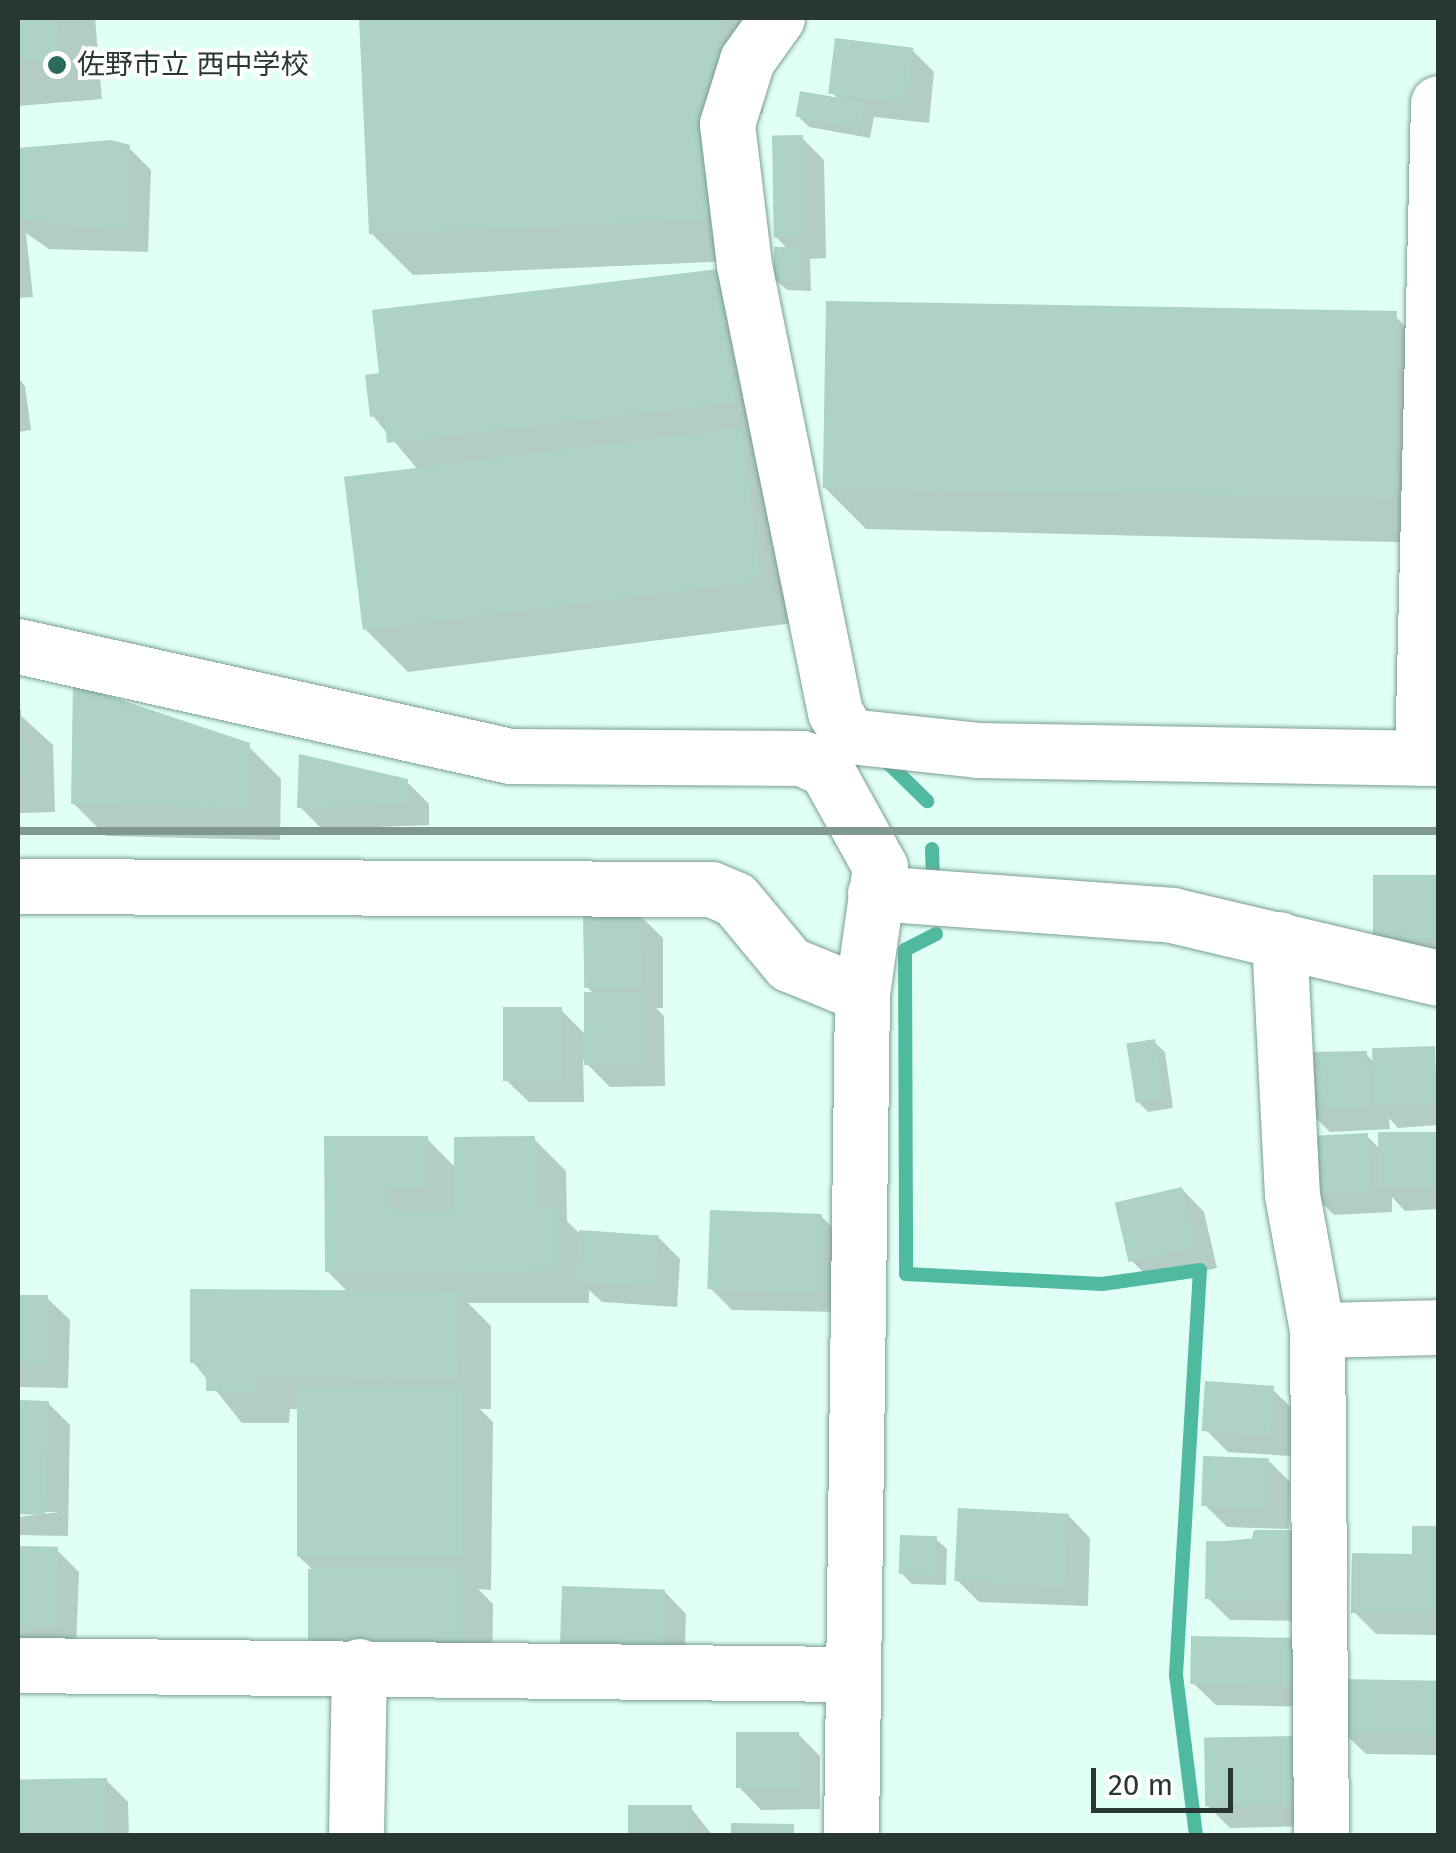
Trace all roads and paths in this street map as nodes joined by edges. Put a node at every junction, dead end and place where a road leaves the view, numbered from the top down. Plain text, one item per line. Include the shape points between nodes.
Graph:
1 (778, 18) edge
2 (1438, 103) edge
3 (18, 646) edge
4 (837, 752) junction
5 (1430, 758) edge
6 (18, 886) edge
7 (875, 893) junction
8 (1280, 939) junction
9 (1438, 978) edge
10 (862, 994) junction
11 (1438, 1327) edge
12 (1318, 1330) junction
13 (18, 1664) edge
14 (359, 1666) junction
15 (852, 1674) junction
16 (356, 1836) edge
17 (851, 1836) edge
18 (1321, 1836) edge

1 - 4 street via 747,60 727,124 744,266 835,712
2 - 5 street
3 - 4 street via 510,756 802,758
4 - 5 street
4 - 7 street via 880,867
6 - 10 street via 711,889 736,899 789,964
7 - 8 street via 1082,903
7 - 10 street
8 - 9 street
8 - 12 street via 1292,1195
10 - 15 street
11 - 12 street
12 - 18 street
13 - 14 street
14 - 15 street
14 - 16 street
15 - 17 street

